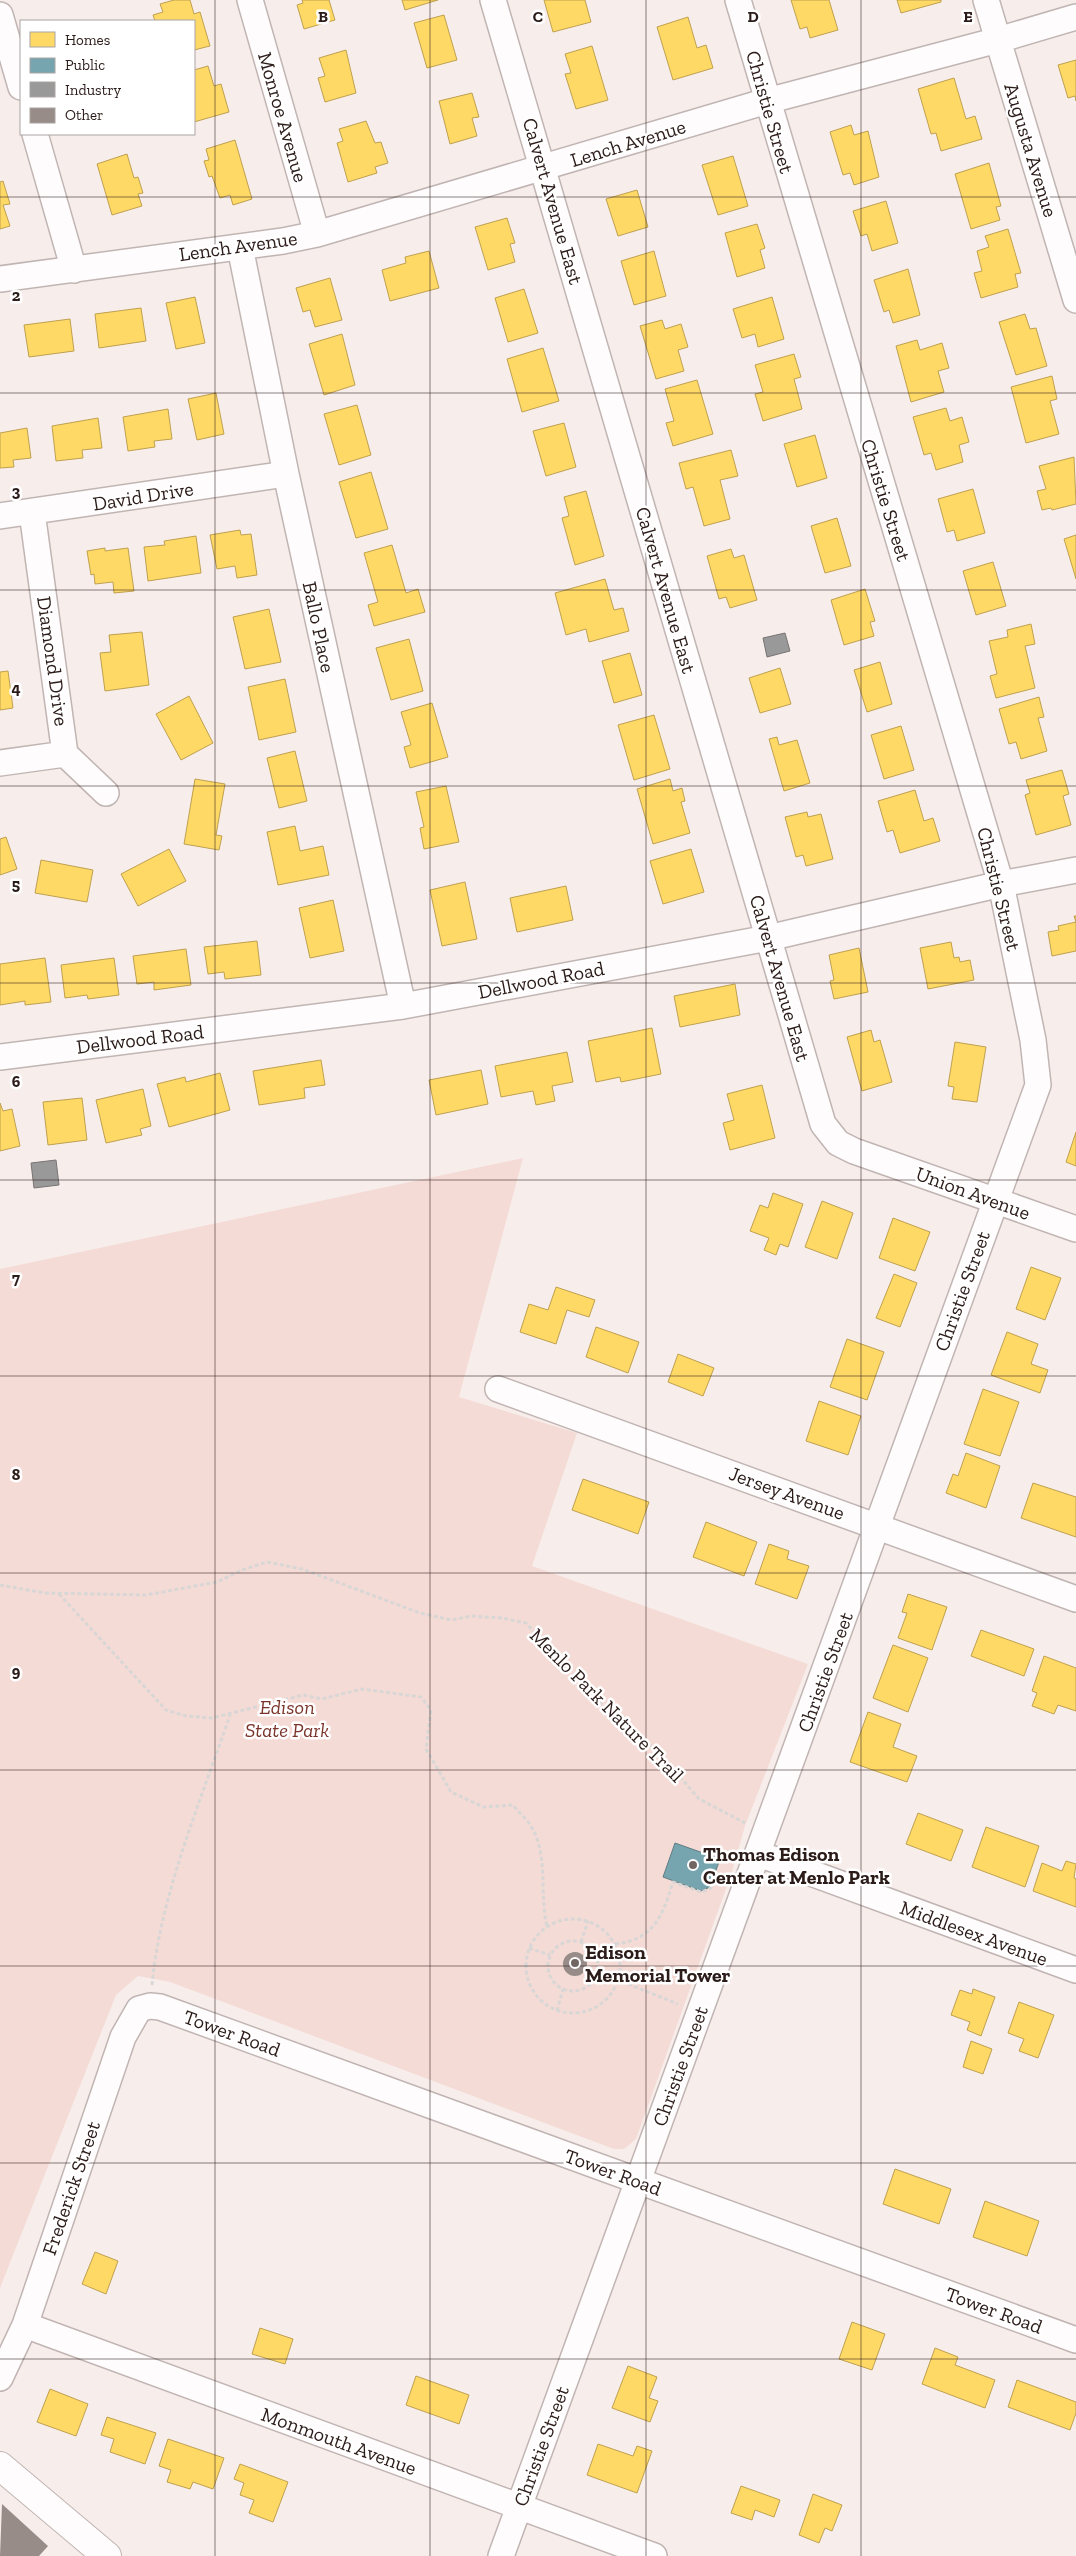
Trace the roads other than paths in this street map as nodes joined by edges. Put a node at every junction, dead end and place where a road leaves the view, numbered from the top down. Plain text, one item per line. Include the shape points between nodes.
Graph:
1 (250, 0) edge
2 (493, 0) edge
3 (738, 0) edge
4 (986, 0) edge
5 (0, 15) edge
6 (1076, 17) edge
7 (998, 40) junction
8 (20, 85) edge
9 (767, 100) junction
10 (35, 135) edge
11 (544, 168) junction
12 (317, 234) junction
13 (240, 246) junction
14 (74, 270) junction
15 (0, 279) edge
16 (1076, 300) edge
17 (286, 474) junction
18 (32, 512) junction
19 (0, 516) edge
20 (65, 754) junction
21 (0, 763) edge
22 (106, 793) dead end
23 (1076, 870) edge
24 (1001, 884) junction
25 (768, 938) junction
26 (403, 1006) junction
27 (0, 1057) edge
28 (869, 1156) joint
29 (995, 1201) junction
30 (1076, 1230) edge
31 (498, 1389) dead end
32 (877, 1526) junction
33 (1076, 1599) edge
34 (763, 1843) junction
35 (1076, 1970) edge
36 (150, 2006) joint
37 (637, 2181) junction
38 (25, 2325) junction
39 (1076, 2340) edge
40 (0, 2378) edge
41 (0, 2466) edge
42 (519, 2507) junction
43 (106, 2556) edge
44 (502, 2556) edge
45 (654, 2556) edge

1 - 12 street, Monroe Avenue
2 - 11 street, Calvert Avenue East
3 - 9 street, Christie Street
4 - 7 street, Augusta Avenue
5 - 8 street
6 - 7 street, Lench Avenue
7 - 9 street, Lench Avenue
7 - 16 street, Augusta Avenue
9 - 11 street, Lench Avenue
9 - 24 street, Christie Street
10 - 14 street
11 - 12 street, Lench Avenue
11 - 25 street, Calvert Avenue East
12 - 13 street, Lench Avenue
13 - 14 street, Lench Avenue
13 - 17 street, Ballo Place
14 - 15 street, Lench Avenue
17 - 18 street, David Drive
17 - 26 street, Ballo Place
18 - 19 street, David Drive
18 - 20 street, Diamond Drive
20 - 21 street
20 - 22 street, Diamond Drive
23 - 24 street, Dellwood Road
24 - 25 street, Dellwood Road
24 - 29 street, Christie Street via 1038,1085
25 - 26 street, Dellwood Road
25 - 28 street, Calvert Avenue East via 823,1124 838,1143
26 - 27 street, Dellwood Road
28 - 29 street, Union Avenue
29 - 30 street, Union Avenue
29 - 32 street, Christie Street
31 - 32 street, Jersey Avenue
32 - 33 street, Jersey Avenue
32 - 34 street, Christie Street
34 - 35 street, Middlesex Avenue
34 - 37 street, Christie Street
36 - 37 street, Tower Road
36 - 38 street, Frederick Street via 139,2009 123,2037
37 - 39 street, Tower Road
37 - 42 street, Christie Street
38 - 40 street, Frederick Street
38 - 42 street, Monmouth Avenue
41 - 43 main road
42 - 44 street, Christie Street
42 - 45 street, Monmouth Avenue

